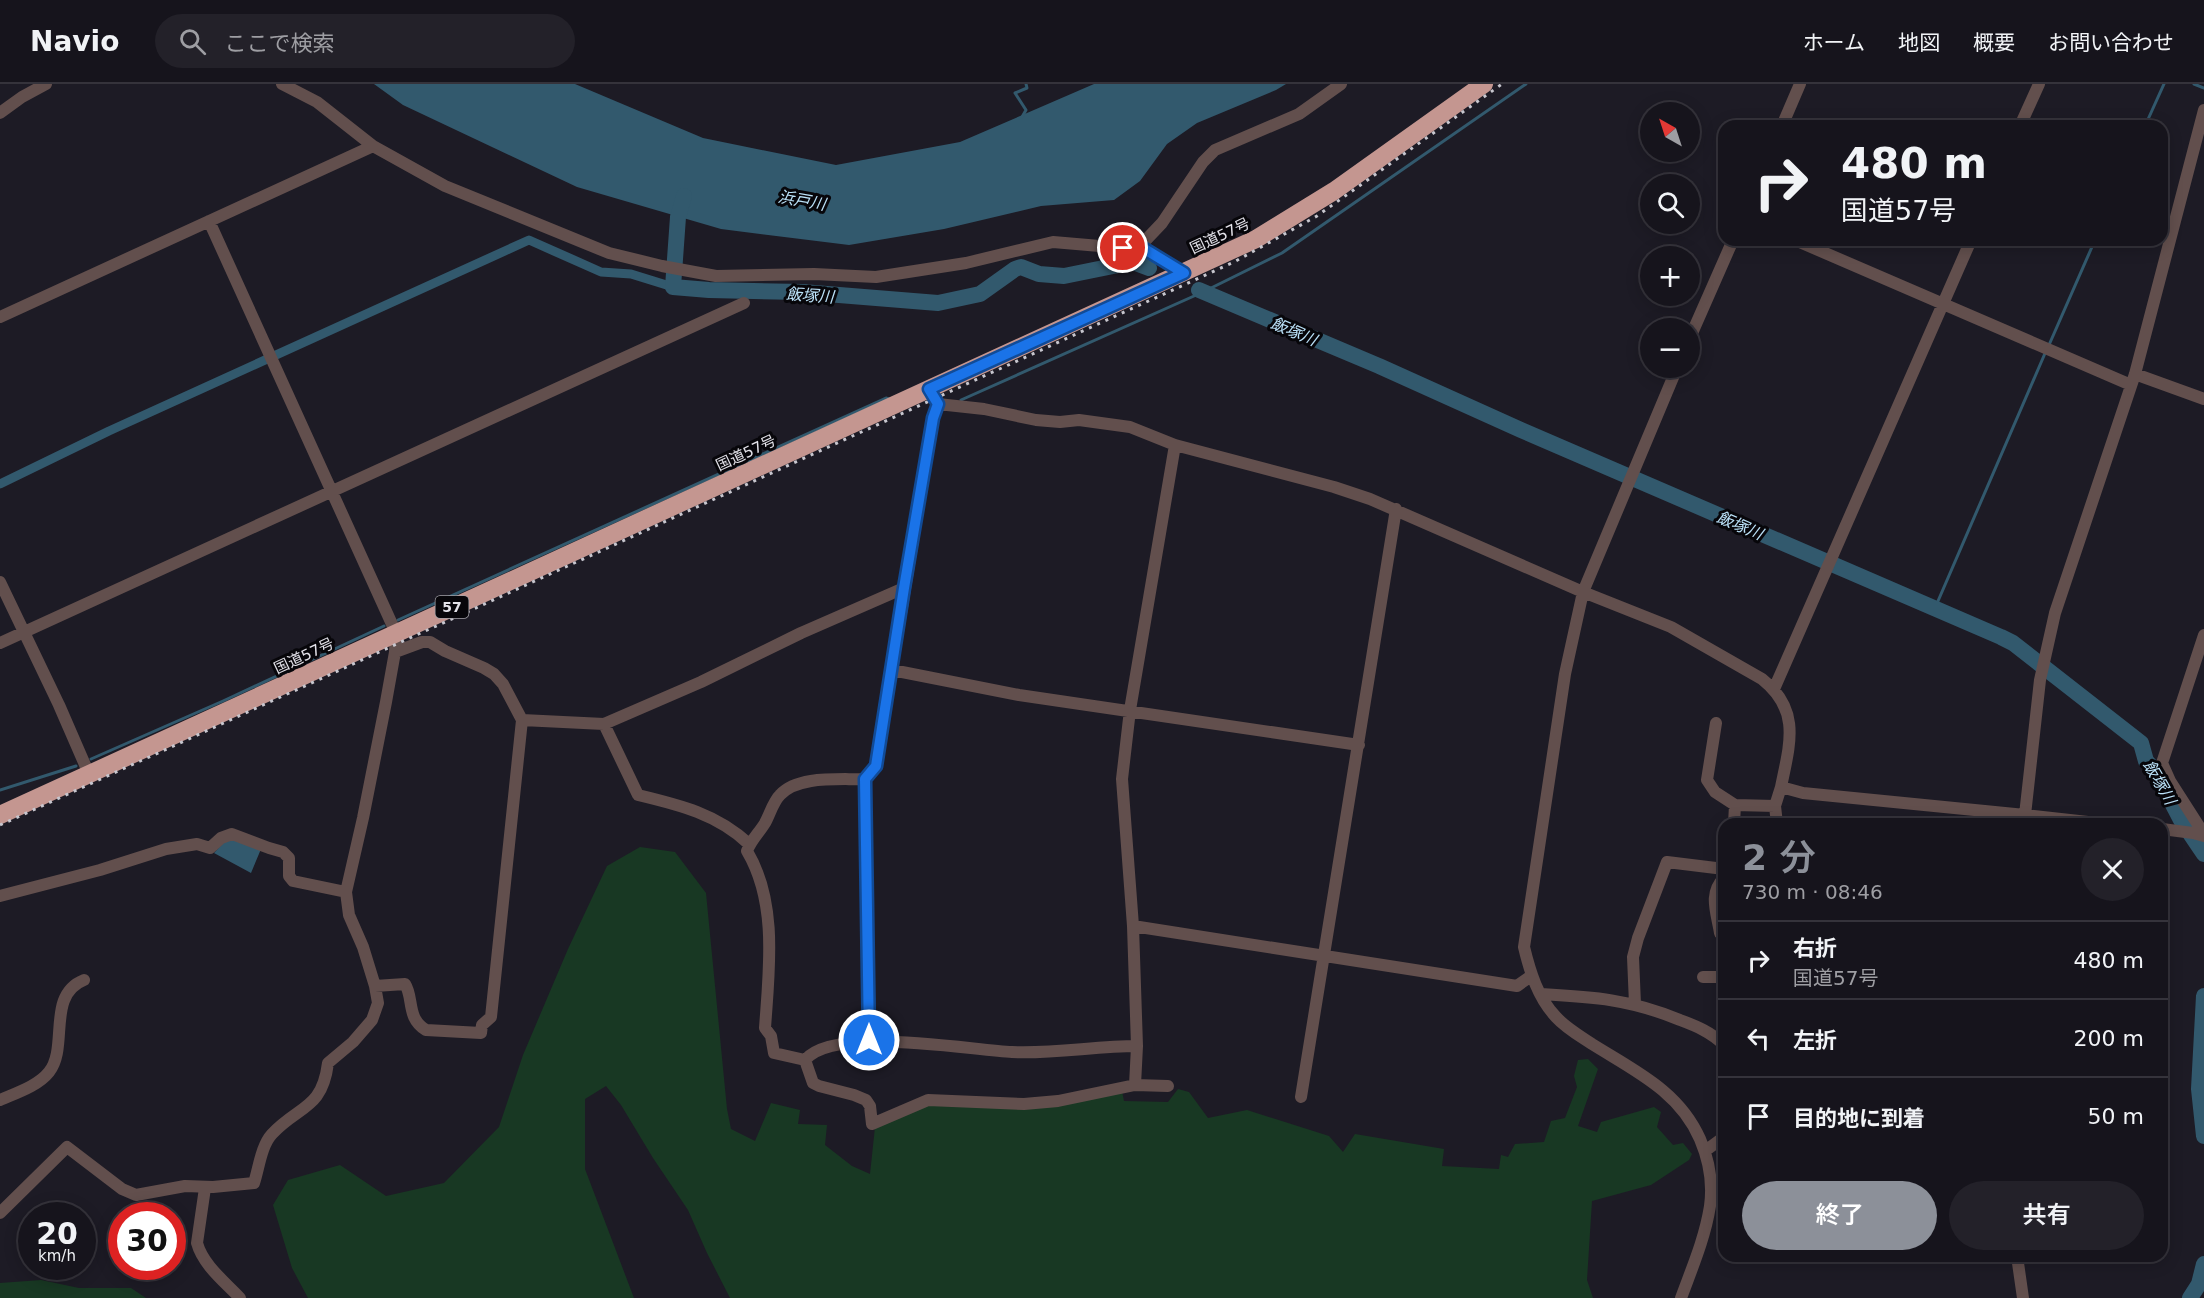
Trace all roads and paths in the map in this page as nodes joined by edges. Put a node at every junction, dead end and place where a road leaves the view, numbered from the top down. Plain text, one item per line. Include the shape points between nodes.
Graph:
1 (46, 84) edge
2 (282, 84) edge
3 (1341, 84) edge
4 (1484, 84) edge
5 (1800, 84) edge
6 (2038, 84) edge
7 (2204, 110) edge
8 (0, 113) edge
9 (1785, 120) edge
10 (2023, 120) edge
11 (373, 146) junction
12 (209, 221) junction
13 (1138, 245) junction
14 (1729, 246) edge
15 (1809, 246) edge
16 (1968, 246) edge
17 (1184, 273) junction
18 (744, 303) dead end
19 (1944, 303) junction
20 (0, 317) edge
21 (1698, 318) edge
22 (1673, 378) edge
23 (2133, 380) junction
24 (934, 396) junction
25 (2204, 399) edge
26 (1175, 445) junction
27 (331, 491) junction
28 (1396, 510) junction
29 (0, 582) edge
30 (904, 588) junction
31 (1583, 592) junction
32 (23, 632) junction
33 (2204, 635) edge
34 (0, 643) edge
35 (395, 643) junction
36 (892, 670) junction
37 (1774, 689) junction
38 (1130, 710) junction
39 (522, 720) junction
40 (1716, 723) dead end
41 (604, 724) junction
42 (1359, 745) junction
43 (89, 774) junction
44 (865, 779) junction
45 (1781, 787) junction
46 (1735, 805) junction
47 (1775, 806) junction
48 (0, 815) edge
49 (1734, 818) edge
50 (1776, 818) edge
51 (2016, 818) edge
52 (2025, 818) edge
53 (2168, 831) edge
54 (2204, 835) edge
55 (749, 844) junction
56 (1718, 868) edge
57 (1718, 883) edge
58 (346, 892) junction
59 (0, 896) edge
60 (1718, 924) edge
61 (1132, 926) junction
62 (1323, 957) junction
63 (1531, 976) junction
64 (1703, 977) dead end
65 (1718, 977) edge
66 (84, 980) dead end
67 (375, 987) junction
68 (1540, 994) junction
69 (1635, 1004) junction
70 (1718, 1039) edge
71 (869, 1040) junction
72 (1137, 1046) junction
73 (805, 1060) junction
74 (1135, 1085) junction
75 (1168, 1086) dead end
76 (1301, 1097) dead end
77 (0, 1100) edge
78 (1718, 1141) edge
79 (1705, 1151) junction
80 (205, 1188) junction
81 (0, 1213) edge
82 (2019, 1262) edge
83 (240, 1298) edge
84 (1681, 1298) edge
85 (2023, 1298) edge

1 - 8 street
2 - 11 street via 317,102
3 - 13 street via 1299,114 1215,150 1162,224
4 - 17 highway, 国道57号 / 57 via 1295,217
5 - 9 street
6 - 10 street
7 - 23 street
11 - 12 street
11 - 13 street via 445,186 609,253 716,276 876,277 966,263 1053,242 1123,248
12 - 20 street
12 - 27 street
13 - 17 street
14 - 21 street
15 - 19 street
16 - 19 street
17 - 24 highway, 国道57号 / 57
18 - 27 street
19 - 23 street
19 - 37 street
22 - 31 street
23 - 25 street
23 - 52 street via 2055,613 2040,680
24 - 26 street via 1036,420 1131,427
24 - 30 street
24 - 35 highway, 国道57号 / 57
26 - 28 street via 1334,487
26 - 38 street
27 - 32 street
27 - 35 street via 361,554
28 - 31 street
28 - 42 street
29 - 32 street
30 - 36 street
30 - 41 street
31 - 37 street via 1671,627
31 - 63 street via 1565,674 1524,947
32 - 34 street
32 - 43 street
33 - 54 street via 2162,763
35 - 39 street via 430,642 494,674
35 - 43 highway, 国道57号 / 57
35 - 58 street
36 - 38 street via 1019,695
36 - 44 street via 876,766
37 - 45 street via 1790,718 1789,750
38 - 42 street
38 - 61 street via 1122,779
39 - 41 street
39 - 67 street via 491,1017 482,1025 481,1033 426,1030 416,1021 405,984
40 - 46 street via 1707,780 1715,792
41 - 55 street via 638,795 703,813 733,829
42 - 62 street
43 - 48 highway, 国道57号 / 57
44 - 55 street via 801,781 789,787 778,796
44 - 71 street
45 - 47 street
45 - 51 street via 1803,793
46 - 47 street
46 - 49 street
47 - 50 street
53 - 54 street
55 - 73 street via 747,851 768,908 765,1028 774,1053
56 - 69 street via 1667,862 1633,957
57 - 60 street via 1713,900
58 - 59 street via 293,881 289,876 289,858 283,852 232,834 210,848 197,844 166,849
58 - 67 street via 349,915
61 - 62 street
61 - 72 street
62 - 63 street via 1517,986
62 - 76 street
63 - 68 street
64 - 65 street
66 - 77 street via 75,983 61,1010 59,1053 49,1072 31,1086
67 - 80 street via 378,1003 372,1020 328,1063 318,1096 270,1136 254,1183
68 - 69 street
68 - 79 street via 1554,1016 1566,1026 1661,1088 1695,1127
69 - 70 street via 1653,1008
71 - 72 street via 1013,1052
71 - 73 street via 812,1052
72 - 74 street
73 - 74 street via 813,1083 866,1100 872,1124 928,1101 1024,1104
74 - 75 street
78 - 79 street
79 - 84 street via 1710,1204 1699,1252
80 - 81 street via 185,1186 136,1195 115,1185 67,1147
80 - 83 street via 197,1243 210,1266
82 - 85 street

